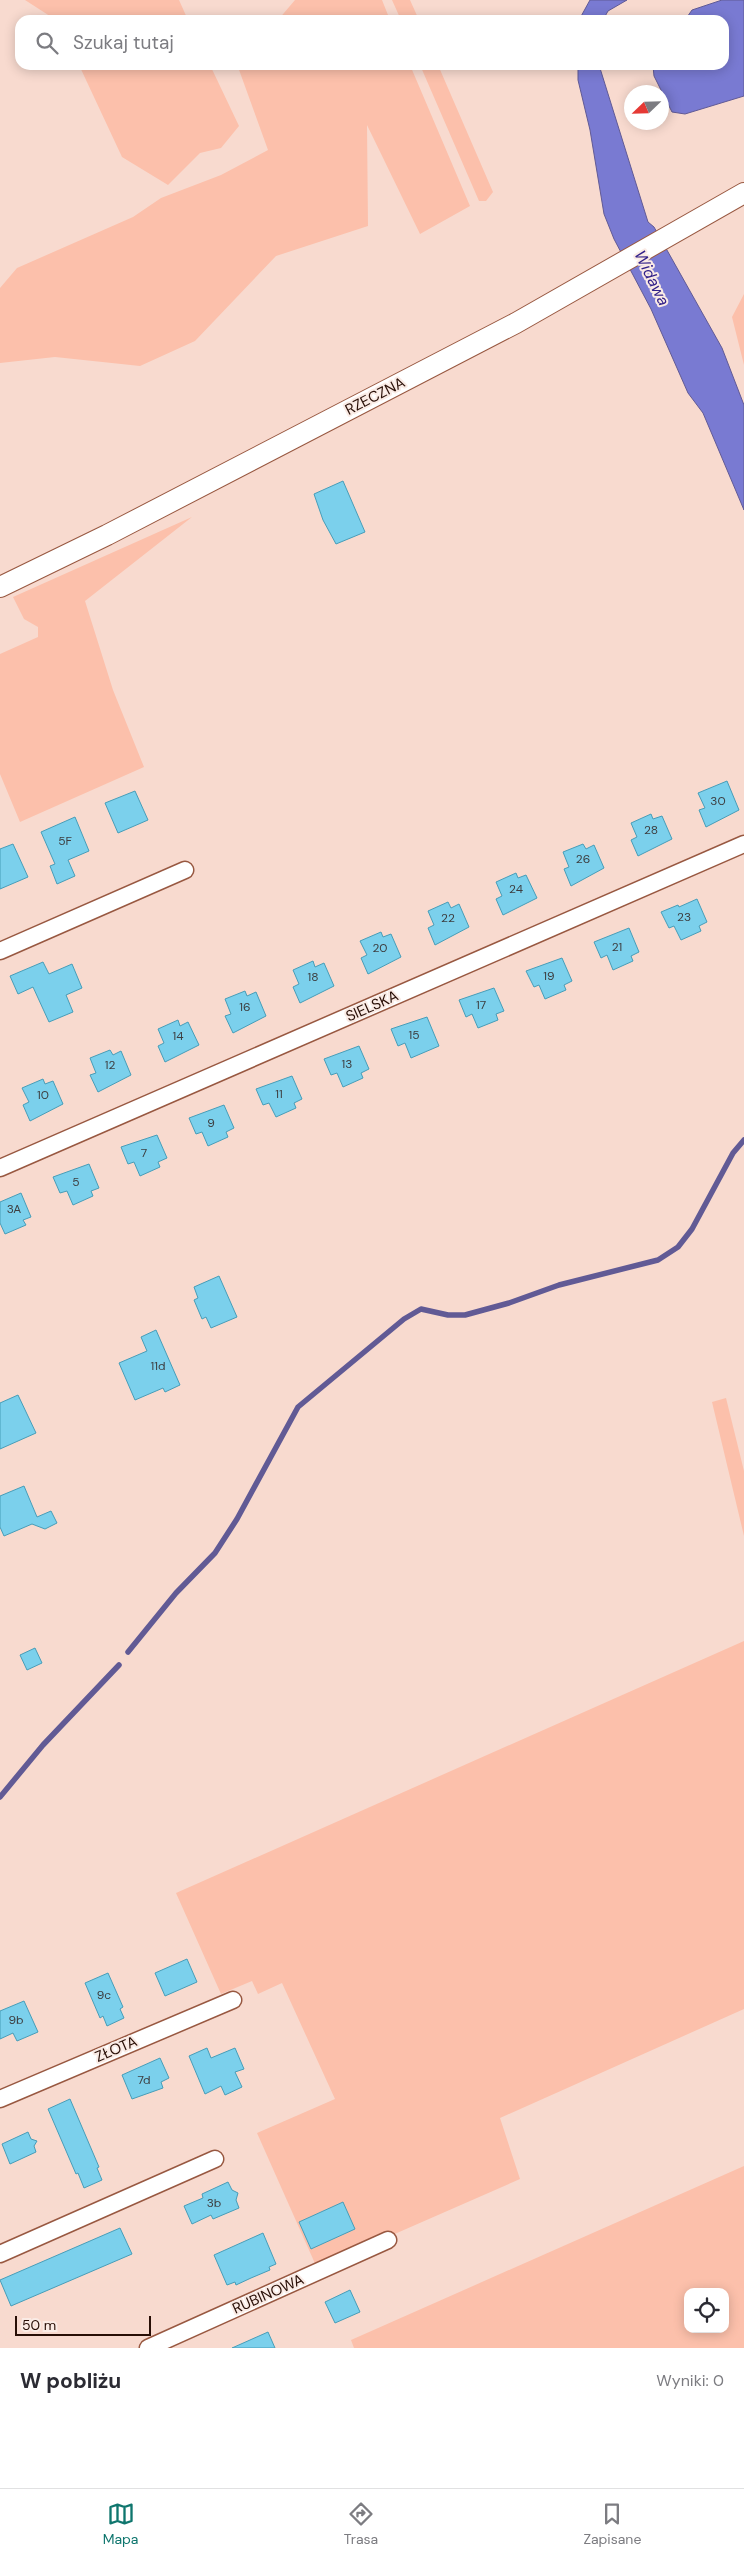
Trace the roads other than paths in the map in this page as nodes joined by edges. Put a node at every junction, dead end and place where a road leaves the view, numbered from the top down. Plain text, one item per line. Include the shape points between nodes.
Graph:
1 (744, 193) edge
2 (0, 587) edge
3 (744, 844) edge
4 (185, 870) dead end
5 (0, 951) edge
6 (0, 1168) edge
7 (233, 2000) dead end
8 (0, 2099) edge
9 (215, 2159) dead end
10 (388, 2240) dead end
11 (0, 2254) edge
12 (148, 2348) edge

1 - 2 street, RZECZNA via 516,324
3 - 6 street, SIELSKA
4 - 5 street
7 - 8 street, ZŁOTA
9 - 11 street
10 - 12 street, RUBINOWA

